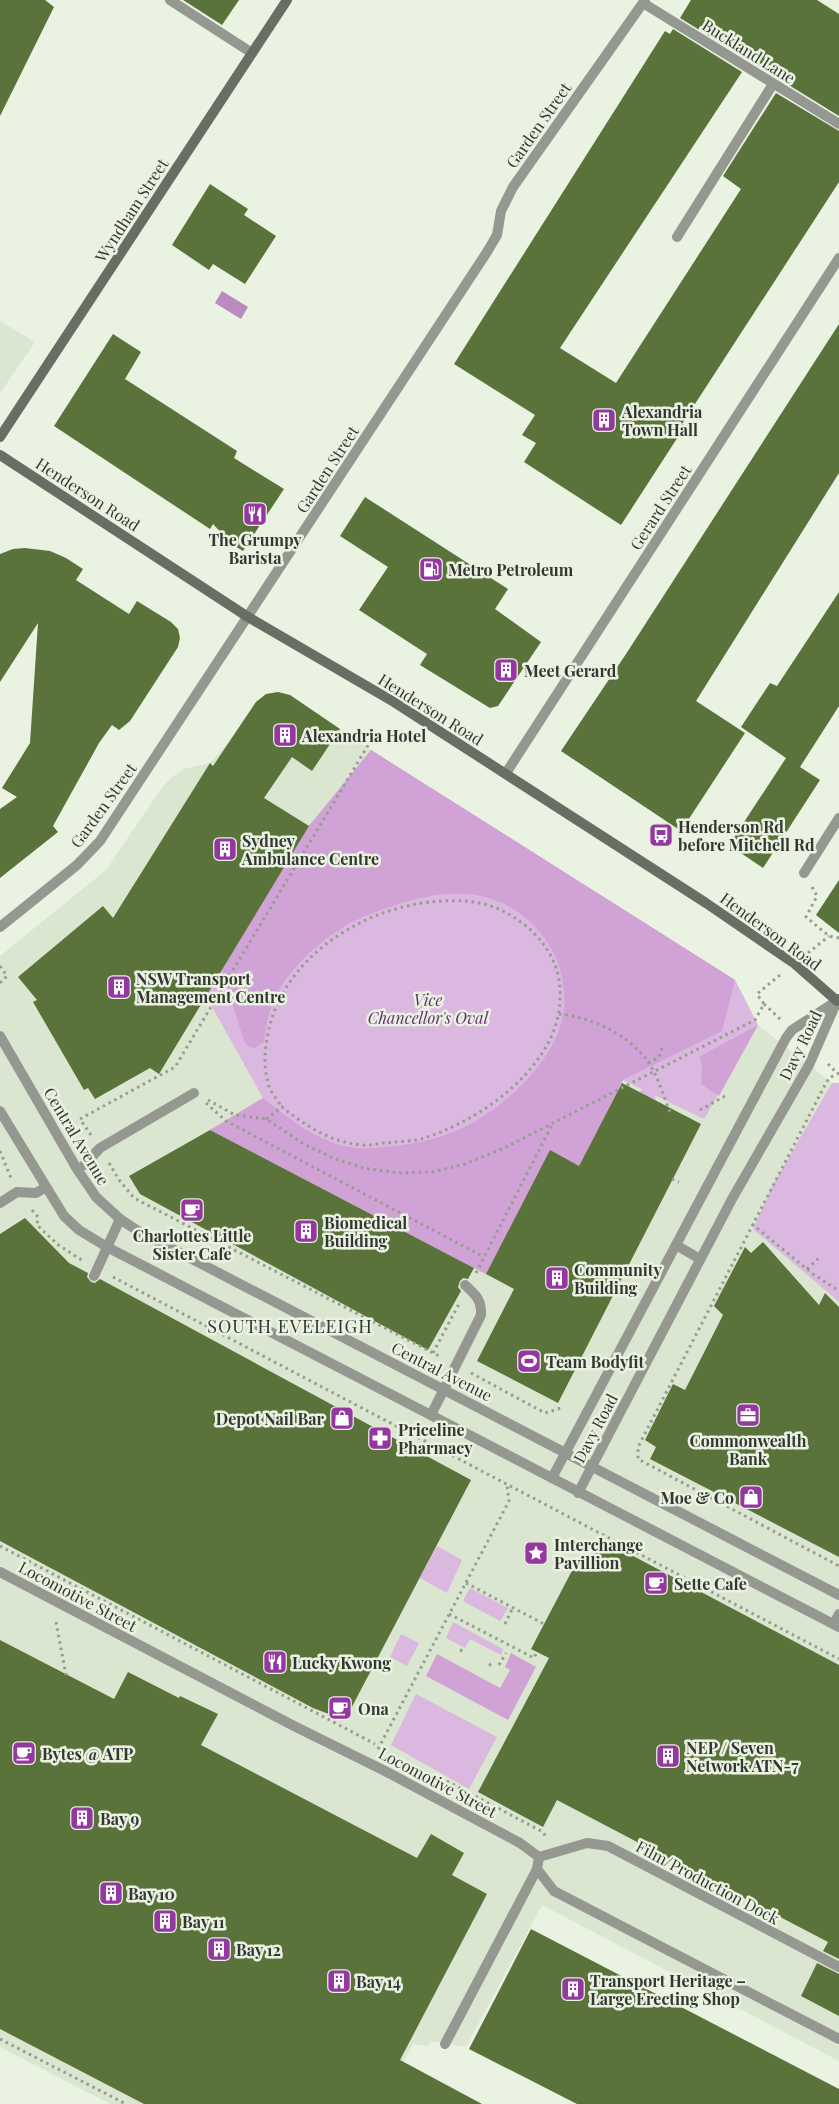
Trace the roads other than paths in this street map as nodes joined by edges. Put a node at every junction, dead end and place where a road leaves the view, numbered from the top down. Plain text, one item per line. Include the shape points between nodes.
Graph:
1 (170, 0) edge
2 (287, 0) edge
3 (644, 2) edge
4 (252, 53) junction
5 (773, 84) junction
6 (839, 124) edge
7 (677, 237) dead end
8 (839, 258) edge
9 (0, 437) edge
10 (0, 455) edge
11 (248, 617) junction
12 (506, 773) junction
13 (839, 818) edge
14 (804, 873) road end
15 (0, 927) edge
16 (838, 1000) edge
17 (0, 1036) edge
18 (194, 1093) road end
19 (0, 1111) edge
20 (84, 1165) dead end
21 (46, 1187) junction
22 (0, 1203) edge
23 (120, 1219) junction
24 (676, 1245) junction
25 (107, 1247) junction
26 (700, 1258) junction
27 (94, 1276) dead end
28 (465, 1285) dead end
29 (443, 1389) junction
30 (431, 1415) junction
31 (566, 1453) junction
32 (591, 1467) junction
33 (552, 1478) junction
34 (578, 1492) junction
35 (0, 1572) edge
36 (839, 1595) edge
37 (839, 1614) edge
38 (836, 1626) edge
39 (539, 1857) junction
40 (537, 1869) junction
41 (839, 1966) edge
42 (839, 2039) edge
43 (445, 2044) dead end

1 - 4 street
2 - 4 main road, Wyndham Street
3 - 5 street, Buckland Lane
3 - 11 street, Garden Street via 513,187 487,252
4 - 9 main road, Wyndham Street
5 - 6 street, Buckland Lane
5 - 7 street
8 - 12 street, Gerard Street
10 - 11 main road, Henderson Road
11 - 12 main road, Henderson Road via 394,702
11 - 15 street, Garden Street via 100,840 77,865
12 - 16 main road, Henderson Road via 706,903 795,964
13 - 14 street
16 - 24 street, Davy Road via 792,1030 786,1038
16 - 26 street, Davy Road via 809,1065
17 - 23 street, Central Avenue via 96,1198
18 - 20 street via 100,1148
19 - 21 street
21 - 22 street via 36,1193 17,1192
21 - 25 street via 64,1216 79,1230
23 - 25 street
23 - 29 street, Central Avenue
24 - 26 street
24 - 31 street, Davy Road
25 - 27 street
25 - 30 street
26 - 32 street, Davy Road
28 - 29 street via 477,1295 481,1315
29 - 30 street
29 - 31 street, Central Avenue
30 - 33 street
31 - 32 street, Central Avenue
31 - 33 street, Davy Road
32 - 34 street, Davy Road
32 - 36 street, Central Avenue
33 - 34 street
34 - 38 street
35 - 39 street, Locomotive Street via 385,1771 520,1843
37 - 38 street
39 - 40 street
39 - 41 street, Film/Production Dock via 587,1843 608,1846
40 - 42 street via 554,1891
40 - 43 street

